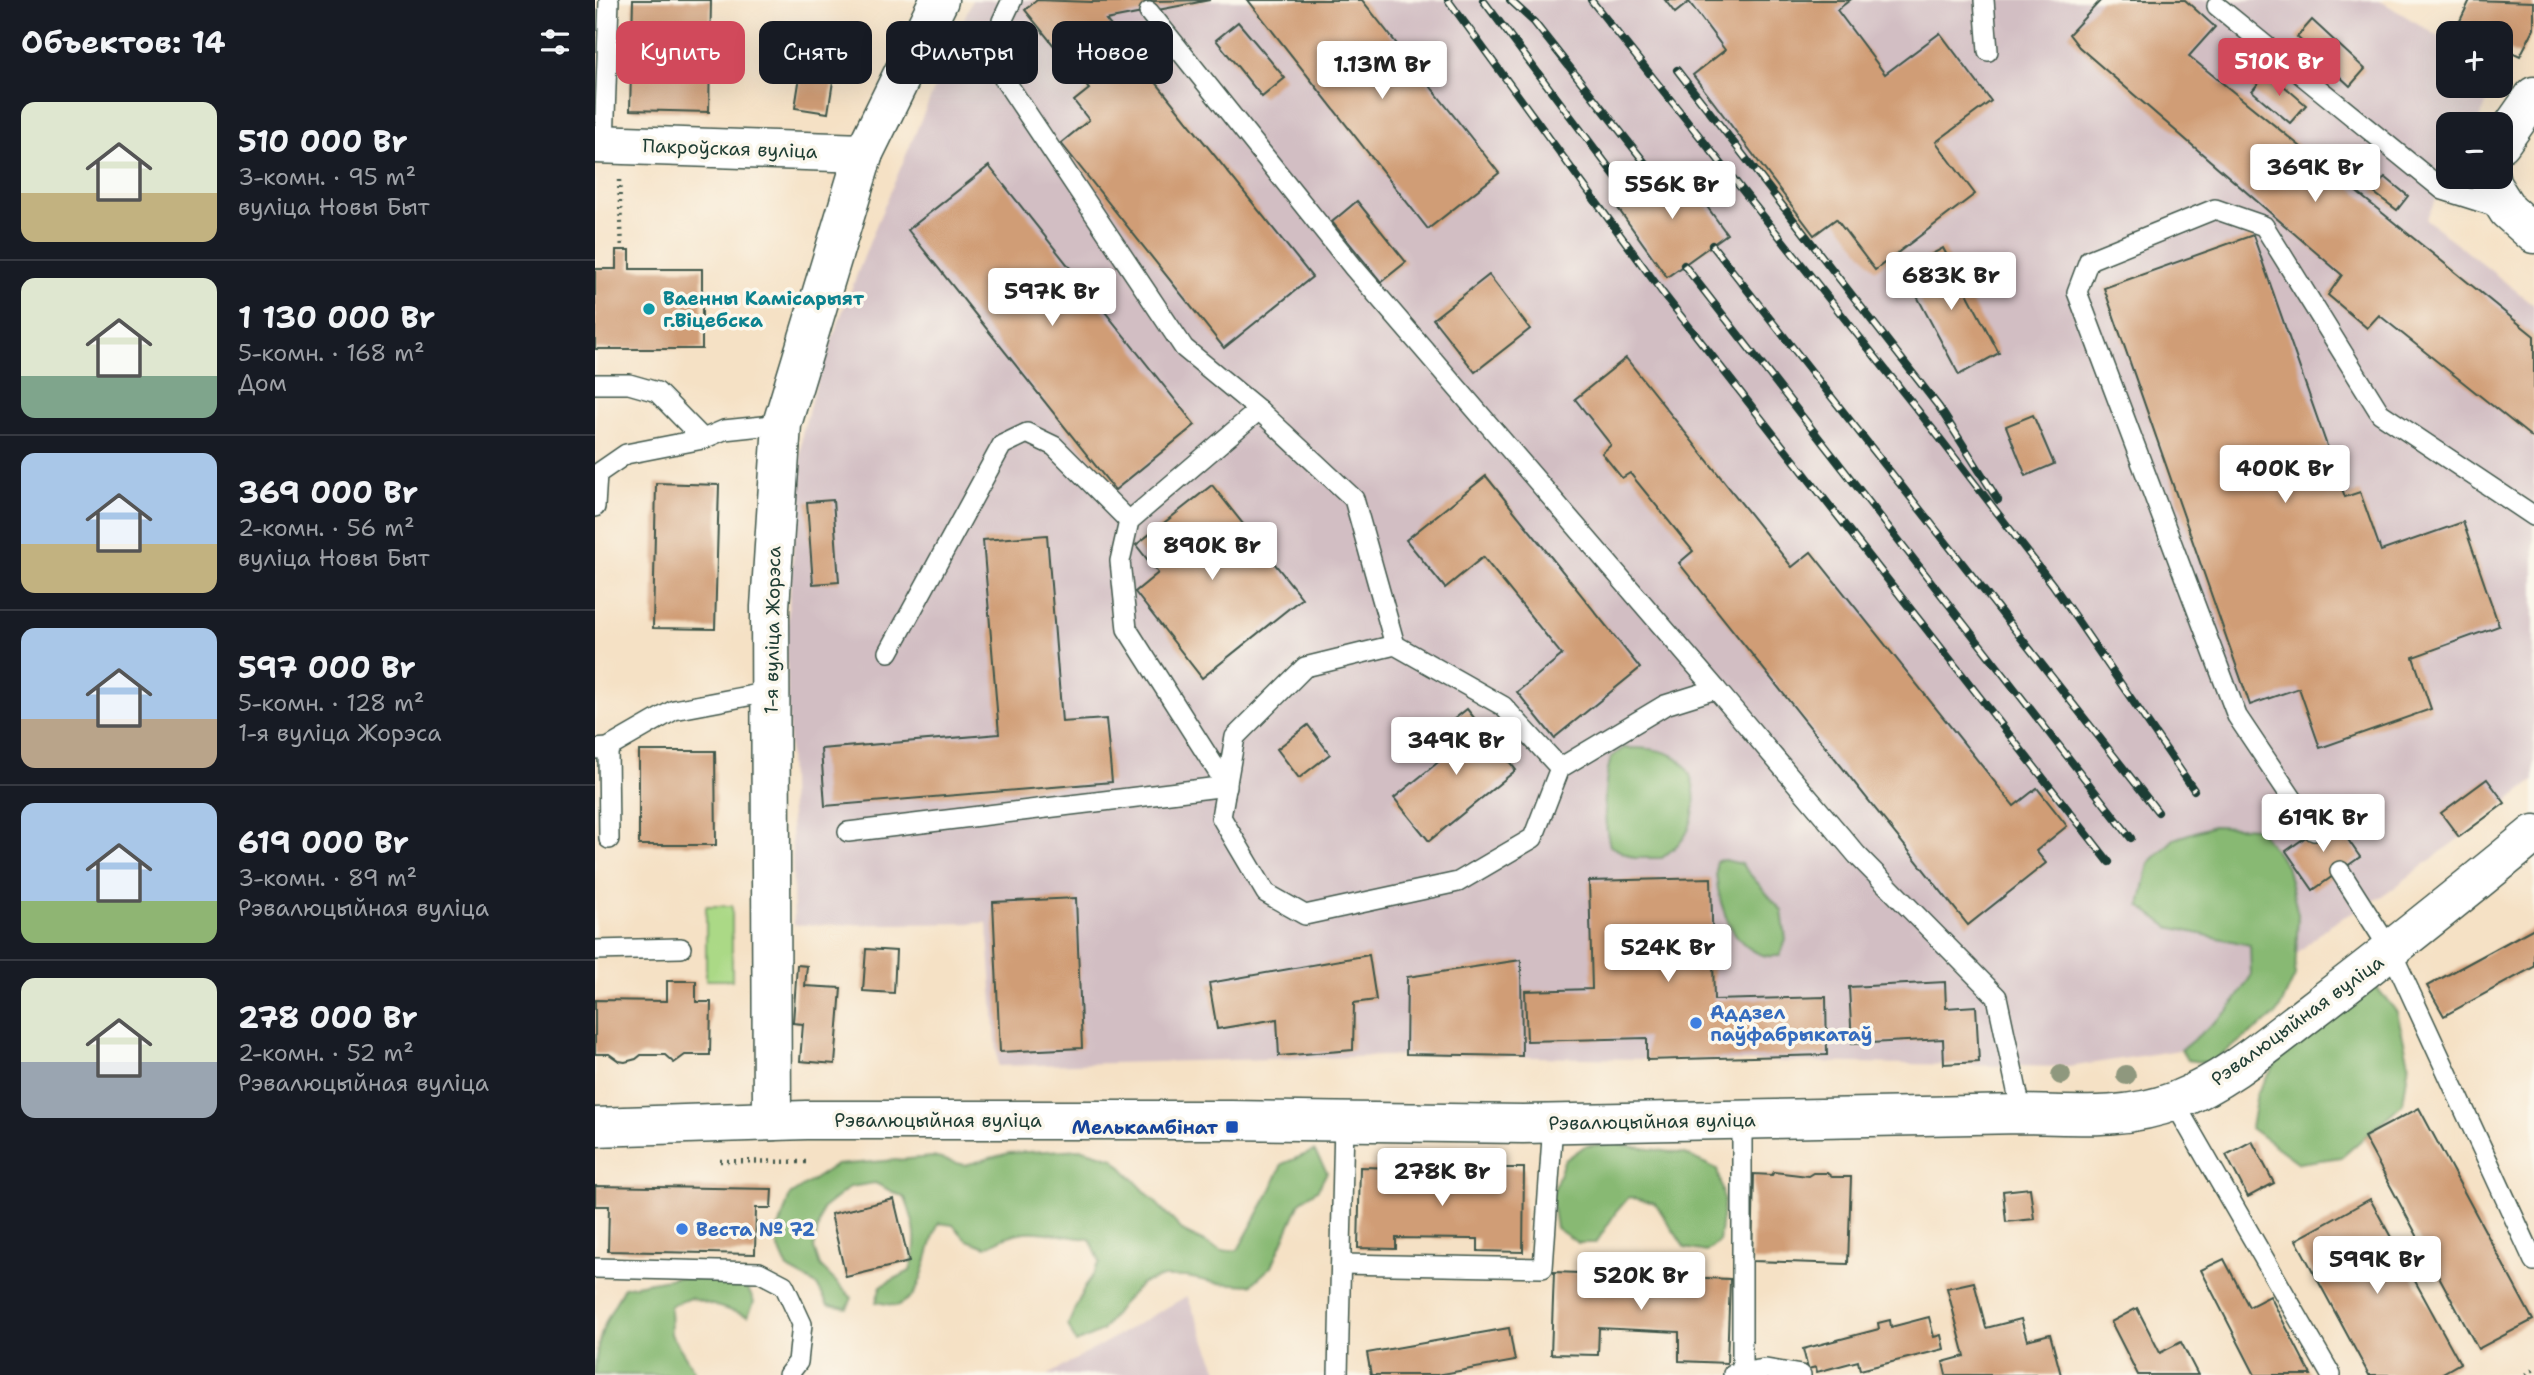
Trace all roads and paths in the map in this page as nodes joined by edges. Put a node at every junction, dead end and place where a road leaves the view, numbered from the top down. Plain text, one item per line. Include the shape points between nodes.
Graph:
1 (609, 0) edge
2 (939, 0) edge
3 (1012, 0) edge
4 (1984, 0) edge
5 (2217, 6) dead end
6 (1149, 12) dead end
7 (1988, 51) dead end
8 (2534, 96) edge
9 (2513, 126) edge
10 (606, 144) edge
11 (865, 152) junction
12 (2495, 189) edge
13 (2521, 222) edge
14 (622, 250) dead end
15 (595, 384) edge
16 (1259, 410) junction
17 (782, 424) junction
18 (703, 439) junction
19 (595, 507) edge
20 (2534, 516) edge
21 (1129, 521) junction
22 (1395, 645) junction
23 (889, 652) dead end
24 (1716, 689) junction
25 (769, 692) junction
26 (602, 748) edge
27 (1560, 768) junction
28 (1227, 786) junction
29 (2314, 831) dead end
30 (848, 832) dead end
31 (2534, 834) edge
32 (609, 839) dead end
33 (2340, 871) dead end
34 (681, 947) dead end
35 (595, 950) edge
36 (2391, 951) junction
37 (2175, 1102) junction
38 (2022, 1114) junction
39 (1742, 1119) junction
40 (772, 1121) junction
41 (1344, 1123) junction
42 (1553, 1123) junction
43 (595, 1127) edge
44 (2534, 1261) edge
45 (1341, 1264) junction
46 (595, 1268) edge
47 (2534, 1369) edge
48 (1736, 1373) edge
49 (788, 1375) edge
50 (1338, 1375) edge
51 (1801, 1375) edge
52 (2331, 1375) edge
53 (2526, 1375) edge

1 - 10 lane
2 - 11 street, 1-я вуліца Жорэса
3 - 16 lane via 1002,21 998,70 1184,348
4 - 7 lane
5 - 13 lane via 2443,190
6 - 24 lane via 1354,268
8 - 9 street
10 - 11 street, Пакроўская вуліца
10 - 14 path
11 - 17 street, 1-я вуліца Жорэса
12 - 13 street
15 - 18 lane via 629,384 657,392
16 - 21 lane
16 - 22 lane via 1355,499
17 - 18 lane via 724,430
17 - 25 street, 1-я вуліца Жорэса
18 - 19 lane via 626,454 597,474
20 - 29 lane via 2380,413 2264,226 2215,209 2089,260 2077,292 2237,716
21 - 23 lane via 1053,446 1027,433 1002,445
21 - 28 lane via 1120,561 1127,628
22 - 27 lane via 1503,706
22 - 28 lane via 1305,667 1235,737
24 - 27 lane via 1665,705
24 - 38 lane via 1857,855 1997,997
25 - 26 lane via 674,710
25 - 40 street, 1-я вуліца Жорэса
26 - 32 lane
27 - 28 lane via 1533,838 1458,882 1305,915 1266,893 1221,817
28 - 30 lane
31 - 36 street, Рэвалюцыйная вуліца
33 - 36 lane
34 - 35 lane
36 - 37 street, Рэвалюцыйная вуліца via 2225,1077
36 - 44 lane
37 - 38 street, Рэвалюцыйная вуліца via 2136,1112
37 - 52 lane
38 - 39 street, Рэвалюцыйная вуліца
39 - 42 street, Рэвалюцыйная вуліца
39 - 48 lane
40 - 41 street, Рэвалюцыйная вуліца
40 - 43 street, Рэвалюцыйная вуліца
41 - 42 street, Рэвалюцыйная вуліца
41 - 45 lane
42 - 45 lane via 1543,1268
45 - 50 lane
46 - 49 lane via 759,1272 784,1285 802,1324 798,1362
47 - 53 path
48 - 51 lane via 1766,1369

